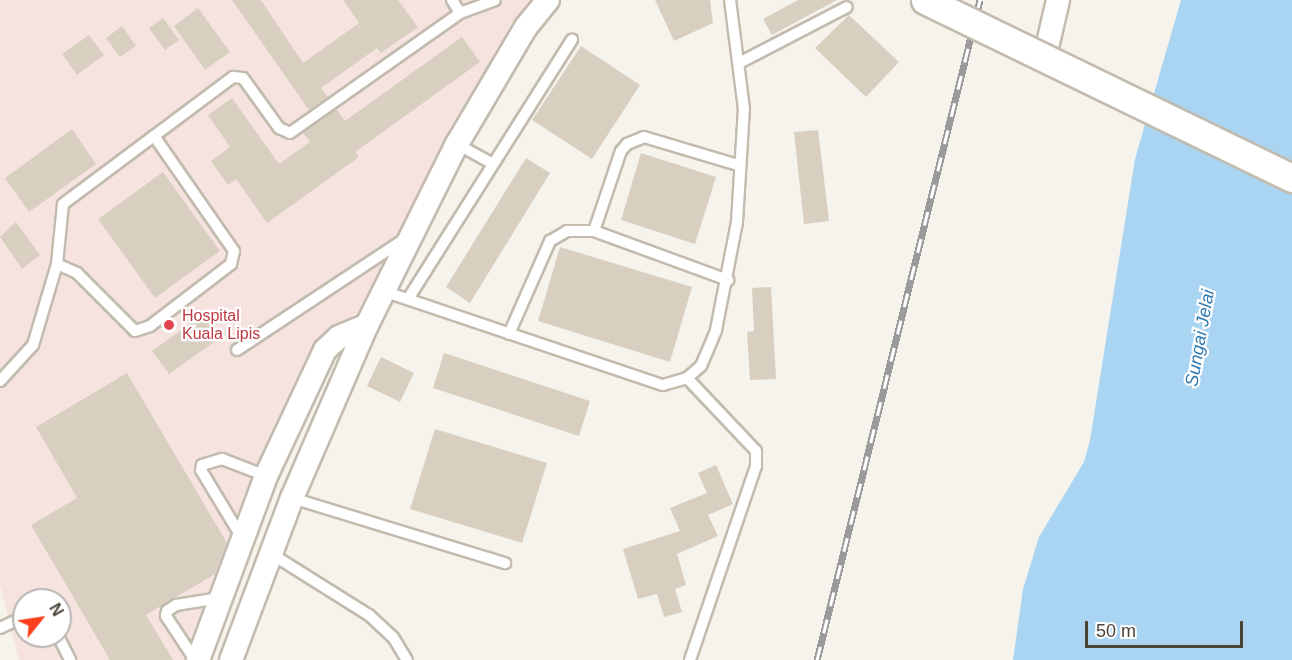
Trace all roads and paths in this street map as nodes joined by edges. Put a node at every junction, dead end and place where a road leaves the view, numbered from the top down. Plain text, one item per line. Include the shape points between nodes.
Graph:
1 (452, 0) edge
2 (495, 0) edge
3 (548, 0) edge
4 (730, 0) edge
5 (925, 0) edge
6 (1058, 0) edge
7 (847, 7) dead end
8 (460, 13) junction
9 (572, 40) dead end
10 (1045, 56) junction
11 (741, 62) junction
12 (154, 136) junction
13 (457, 144) junction
14 (493, 164) junction
15 (738, 165) junction
16 (1292, 178) edge
17 (594, 231) junction
18 (411, 234) junction
19 (57, 264) junction
20 (728, 280) junction
21 (386, 292) junction
22 (408, 299) junction
23 (368, 325) junction
24 (509, 334) junction
25 (237, 350) dead end
26 (687, 378) junction
27 (0, 381) edge
28 (266, 476) junction
29 (292, 498) junction
30 (242, 538) junction
31 (270, 553) junction
32 (505, 564) dead end
33 (219, 598) junction
34 (196, 660) edge
35 (231, 660) edge
36 (407, 660) edge
37 (690, 660) edge

1 - 8 lane
2 - 8 lane
3 - 13 street via 526,27
4 - 11 lane
5 - 10 street, bridge
6 - 10 street
7 - 11 lane
8 - 12 lane via 290,133 279,128 243,78 233,77
9 - 14 lane
10 - 16 street, bridge
11 - 15 lane via 744,109
12 - 19 lane via 63,204
12 - 19 lane via 234,251 231,264 150,326 135,331 77,273
13 - 14 lane
13 - 18 street
14 - 22 lane
15 - 17 lane via 644,137 627,144 621,151
15 - 20 lane via 737,222
17 - 20 lane
17 - 24 lane via 567,231 550,242
18 - 21 street
18 - 25 lane
19 - 27 lane via 33,345
20 - 26 lane via 709,348 701,366
21 - 22 lane
21 - 23 street
22 - 24 lane
23 - 28 street via 339,337 325,350
23 - 29 street
24 - 26 lane via 663,386
26 - 37 lane via 756,451 756,466
28 - 30 street
28 - 30 lane via 222,459 202,465 201,470
29 - 31 street
29 - 32 lane
30 - 33 street
31 - 35 street
31 - 36 lane via 369,615 393,638
33 - 34 street
33 - 34 lane via 176,605 167,611 166,616

